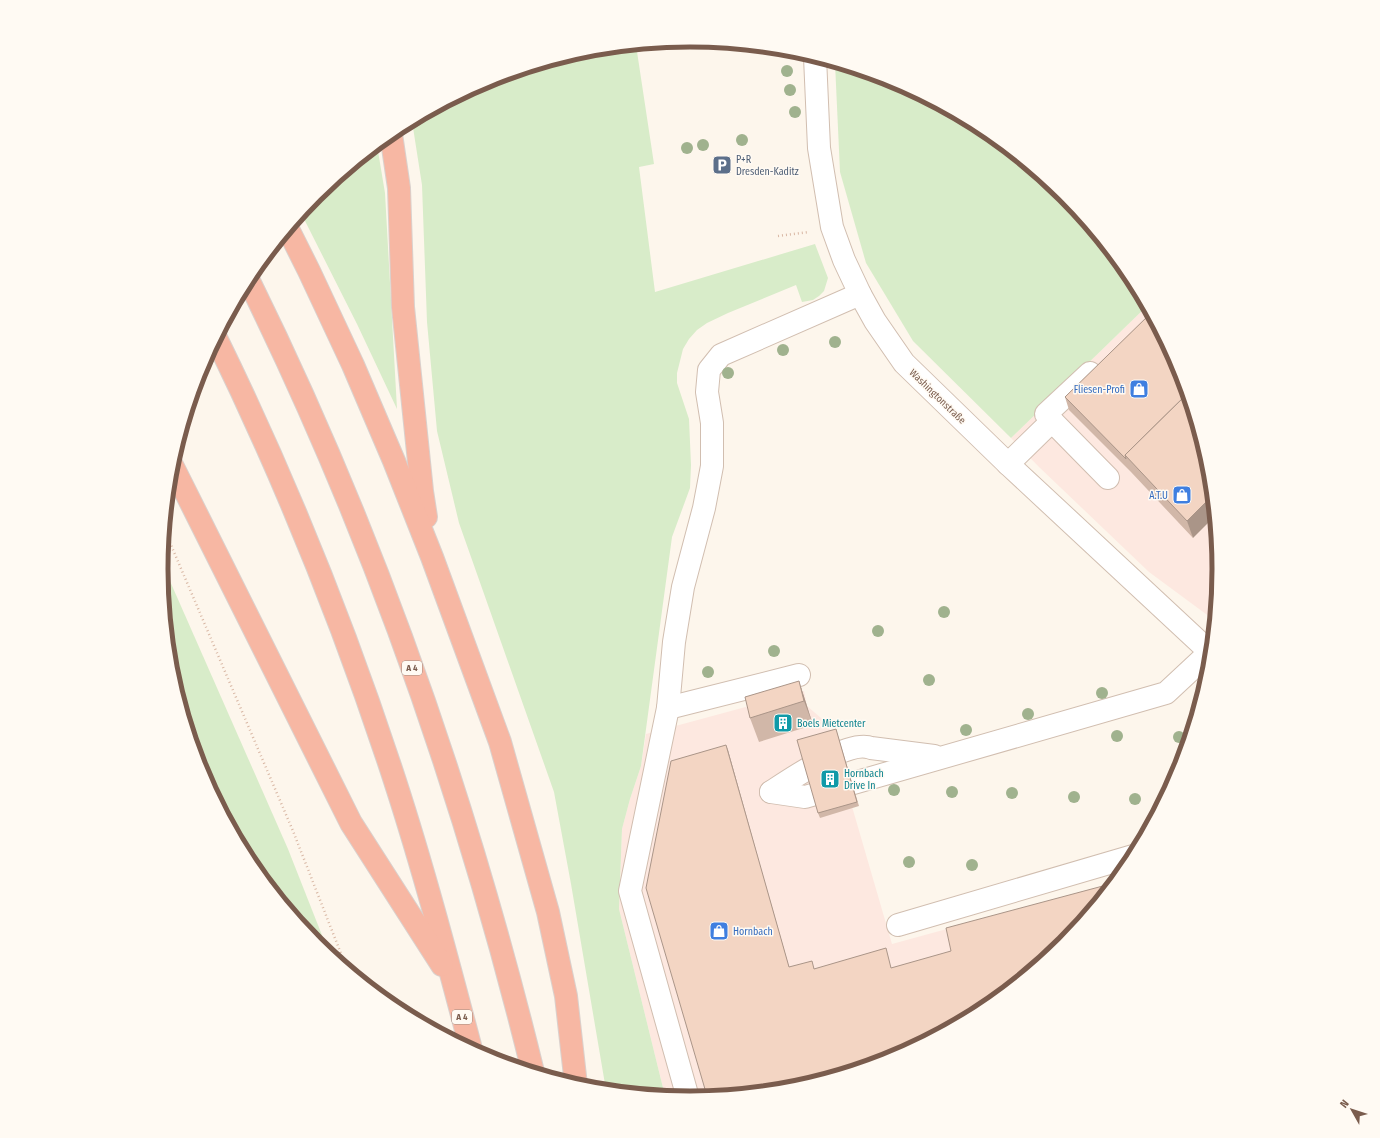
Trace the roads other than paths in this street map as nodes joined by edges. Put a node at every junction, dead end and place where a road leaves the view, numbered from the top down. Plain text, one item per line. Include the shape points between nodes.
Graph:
1 (815, 63) edge
2 (392, 141) edge
3 (290, 234) edge
4 (251, 286) edge
5 (860, 294) junction
6 (219, 345) edge
7 (1107, 357) edge
8 (1052, 421) junction
9 (1008, 464) junction
10 (177, 474) edge
11 (1108, 478) dead end
12 (432, 557) junction
13 (1206, 648) edge
14 (1204, 657) edge
15 (799, 675) dead end
16 (668, 708) junction
17 (941, 758) junction
18 (1124, 859) edge
19 (898, 925) dead end
20 (454, 985) junction
21 (469, 1042) edge
22 (532, 1066) edge
23 (575, 1078) edge
24 (686, 1091) edge

1 - 5 street, Washingtonstraße via 819,148 832,227
2 - 12 highway via 398,188 403,307 422,491
3 - 12 highway via 353,365
4 - 22 highway, A 4 via 318,430 406,649 480,873
5 - 9 street, Washingtonstraße via 904,363
5 - 16 street via 721,355 709,370 707,392 712,423 712,466 704,508 683,587 674,642
6 - 20 highway, A 4 via 281,478 359,678 426,882
7 - 8 street via 1046,414
8 - 9 street
8 - 11 street
9 - 13 street, Washingtonstraße
10 - 20 highway via 351,823
12 - 23 highway via 500,742 548,912 566,996
14 - 17 street via 1166,693
15 - 16 street
16 - 24 street via 630,891
17 - 17 street via 867,746 822,760 770,792 805,797
18 - 19 street
20 - 21 highway, A 4

